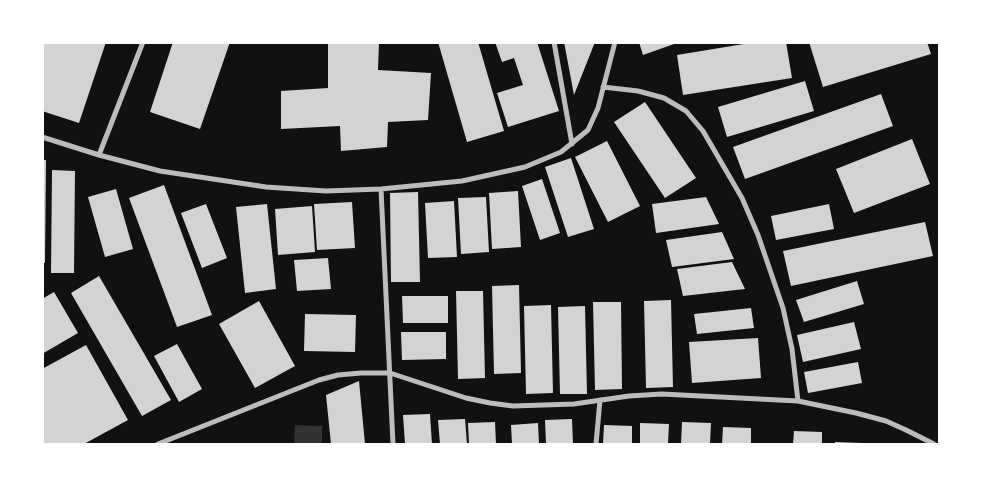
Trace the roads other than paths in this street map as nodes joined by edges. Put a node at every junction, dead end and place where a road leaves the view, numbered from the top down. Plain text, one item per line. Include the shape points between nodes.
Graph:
1 (143, 42) edge
2 (554, 42) edge
3 (615, 42) edge
4 (603, 87) junction
5 (42, 137) edge
6 (572, 144) junction
7 (99, 156) junction
8 (381, 189) junction
9 (390, 373) junction
10 (600, 400) junction
11 (798, 401) junction
12 (158, 444) edge
13 (393, 444) edge
14 (596, 444) edge
15 (934, 444) edge

1 - 7 street
2 - 6 street
3 - 4 street
4 - 6 street via 588,130
4 - 11 street via 638,90 664,98 686,111 703,131 742,198 758,235 783,308
5 - 7 street
6 - 8 street via 525,167 462,181
7 - 8 street via 160,171 266,187 326,191
8 - 9 street
9 - 10 street via 466,398 513,406
9 - 12 street via 338,375 319,380
9 - 13 street
10 - 11 street via 662,394
10 - 14 street
11 - 15 street via 886,421

